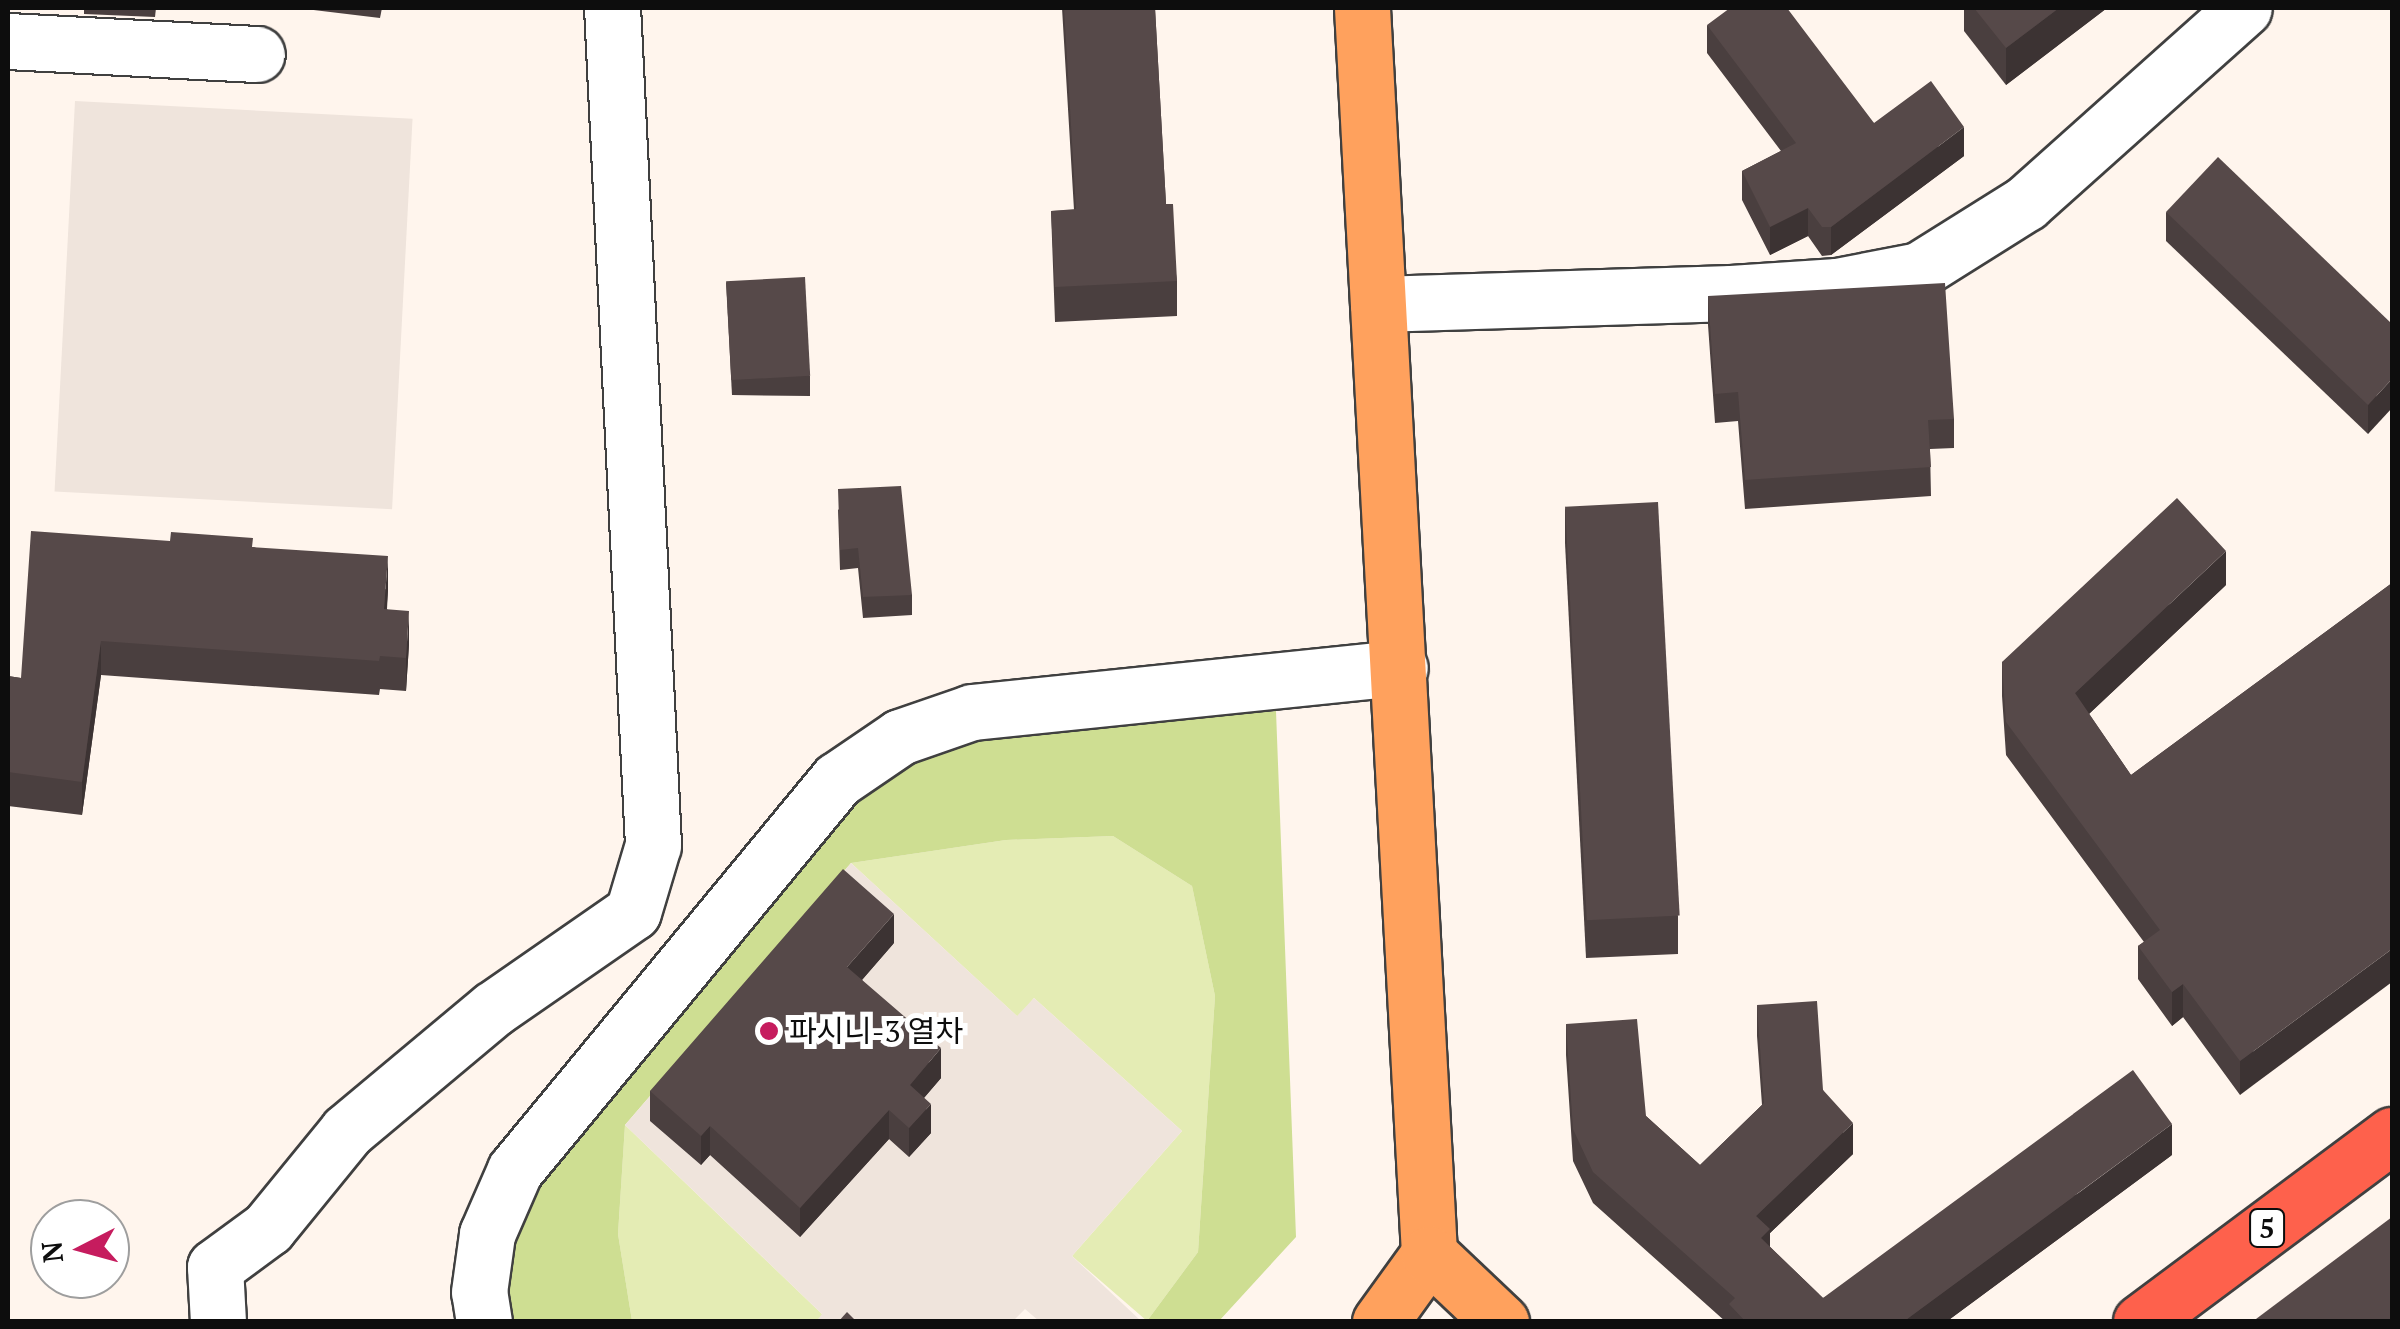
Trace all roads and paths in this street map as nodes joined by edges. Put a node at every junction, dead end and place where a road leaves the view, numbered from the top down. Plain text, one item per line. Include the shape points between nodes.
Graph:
1 (612, 8) edge
2 (1362, 8) edge
3 (2244, 8) edge
4 (8, 41) edge
5 (257, 54) dead end
6 (1378, 304) junction
7 (1400, 668) junction
8 (2392, 1135) edge
9 (1428, 1254) junction
10 (218, 1322) edge
11 (484, 1322) edge
12 (1380, 1322) edge
13 (1501, 1322) edge
14 (2142, 1322) edge

1 - 10 street via 653,845 634,912 493,1008 347,1130 268,1228 215,1267
2 - 6 main road
3 - 6 street via 2026,203 1919,270 1837,286 1732,294
4 - 5 street
6 - 7 main road
7 - 9 main road
7 - 11 street via 972,712 900,737 837,780 515,1170 487,1234 479,1292
8 - 14 highway, 5
9 - 12 main road
9 - 13 main road

